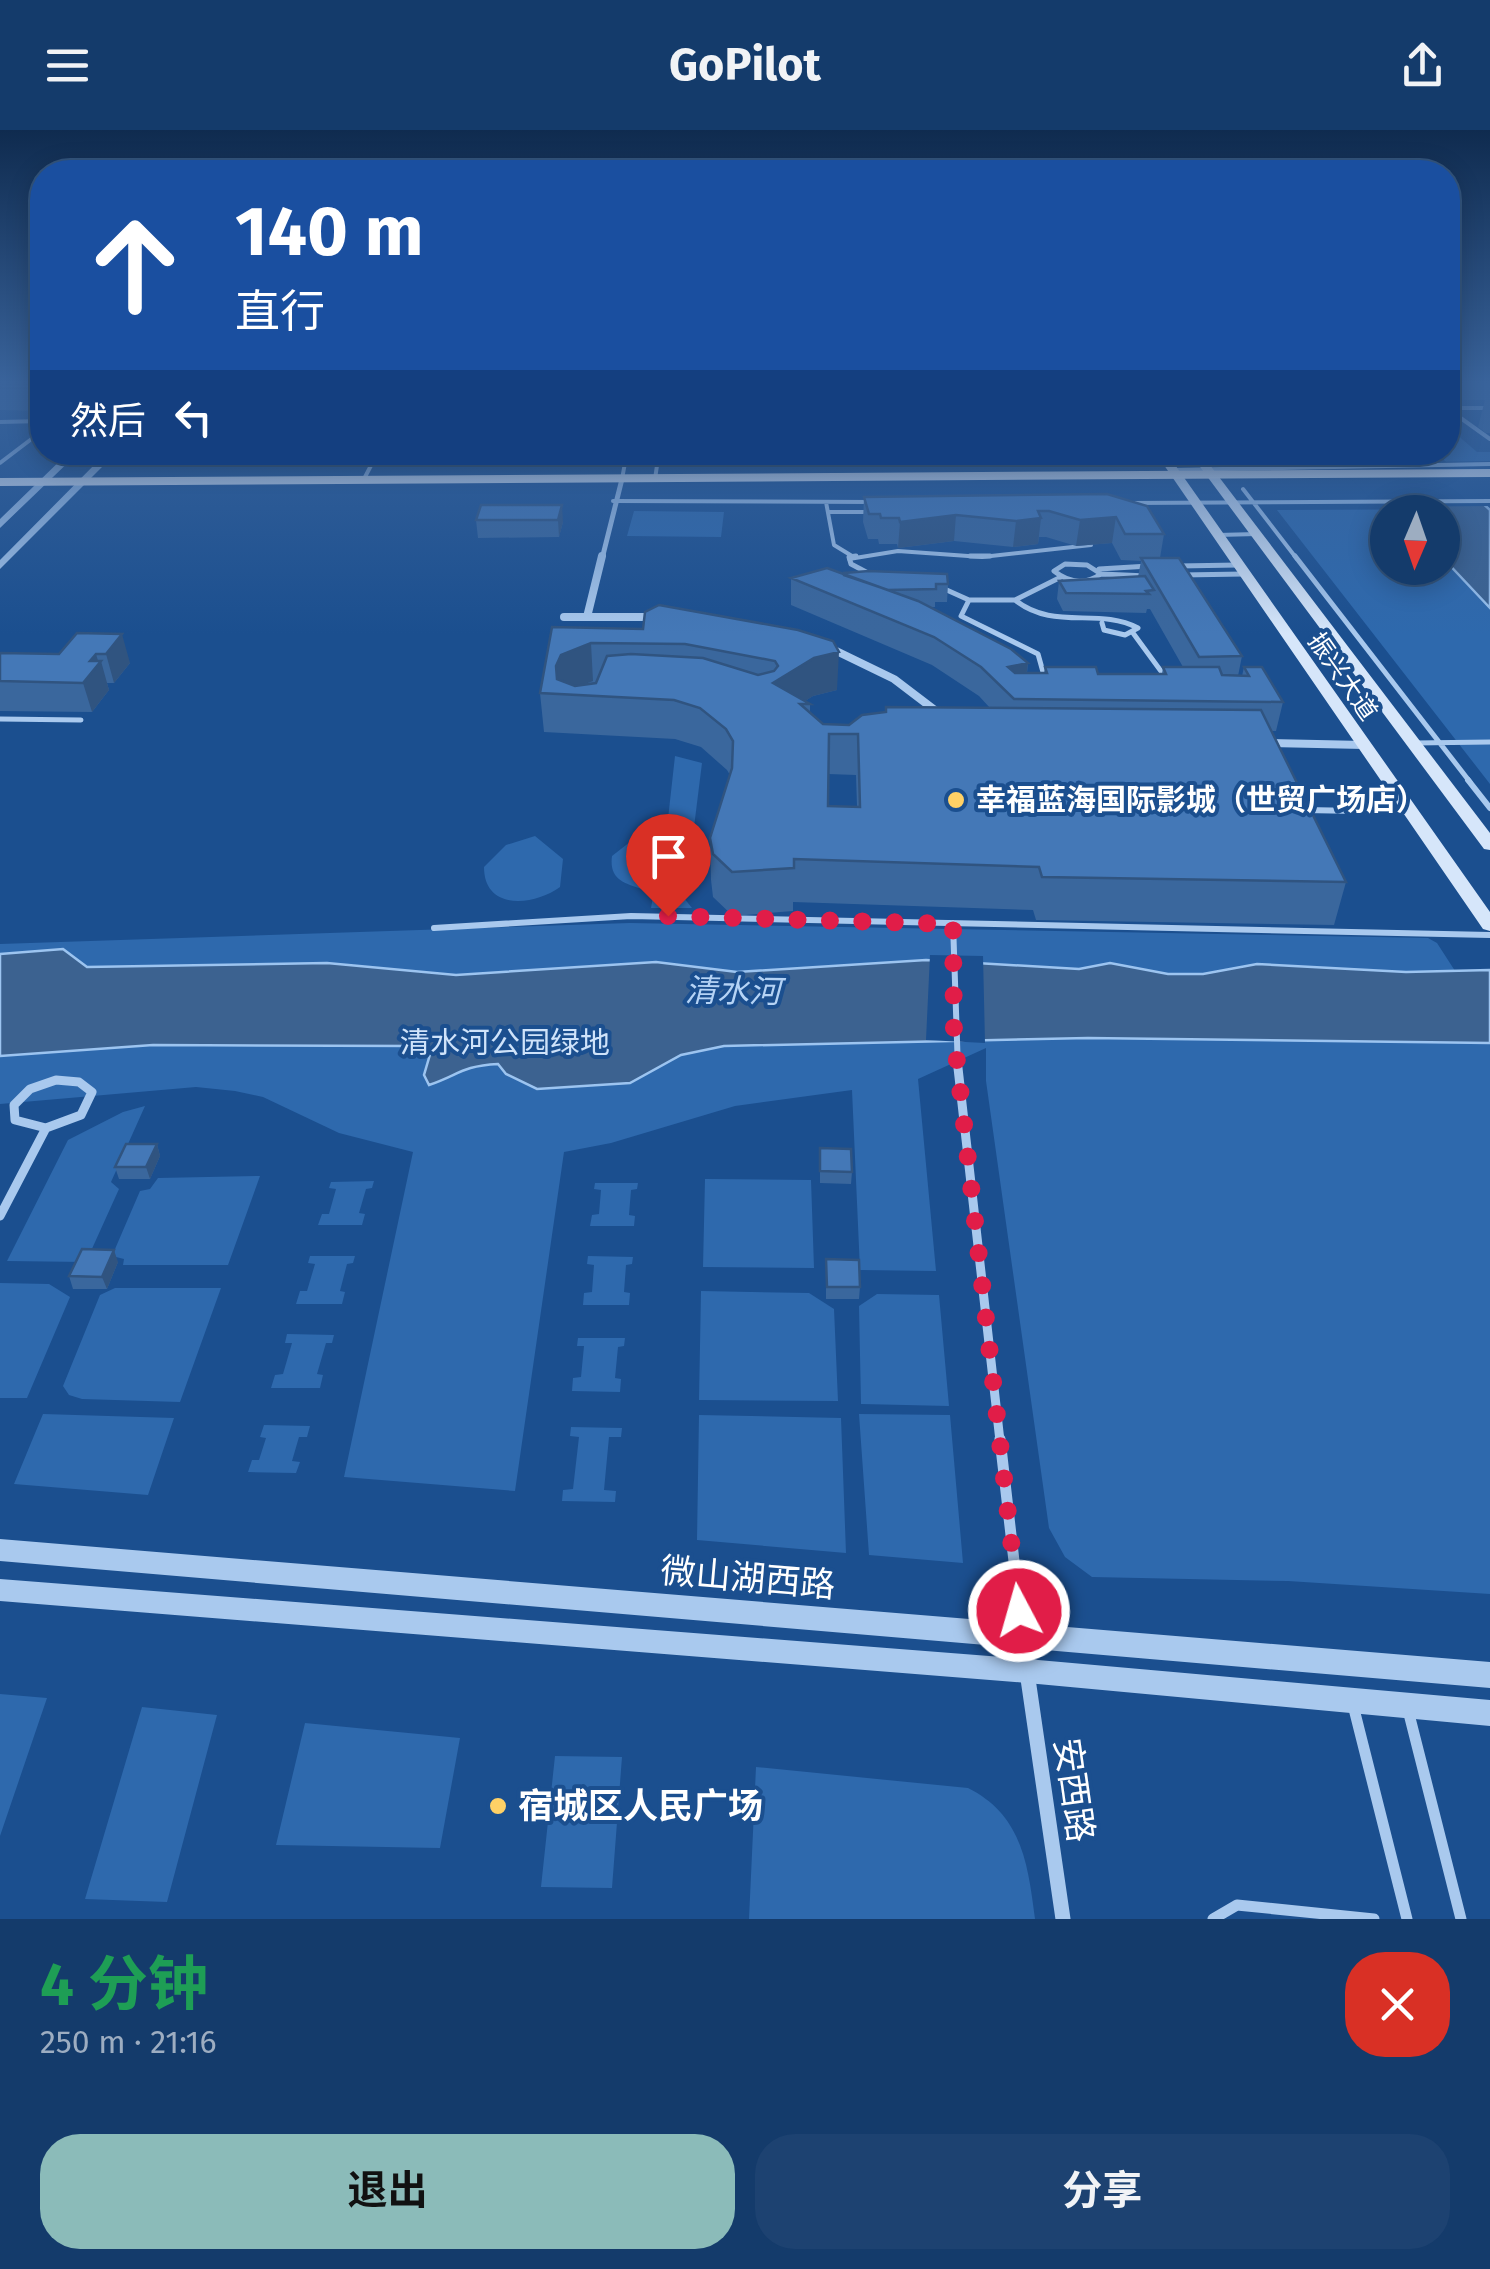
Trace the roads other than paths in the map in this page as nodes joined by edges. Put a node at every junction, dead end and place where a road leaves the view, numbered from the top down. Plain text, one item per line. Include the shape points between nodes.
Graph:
1 (60, 467) edge
2 (99, 467) edge
3 (370, 467) edge
4 (623, 467) edge
5 (657, 467) edge
6 (1170, 467) edge
7 (1206, 467) edge
8 (1308, 467) edge
9 (1210, 473) junction
10 (1490, 473) edge
11 (656, 478) junction
12 (364, 479) junction
13 (47, 480) junction
14 (87, 480) junction
15 (0, 482) edge
16 (1182, 485) junction
17 (1490, 488) edge
18 (1250, 489) junction
19 (617, 490) junction
20 (74, 492) junction
21 (33, 493) junction
22 (0, 494) edge
23 (1228, 496) junction
24 (1490, 501) edge
25 (826, 502) junction
26 (883, 502) edge
27 (1110, 503) edge
28 (1148, 503) junction
29 (1122, 511) edge
30 (828, 512) junction
31 (887, 512) edge
32 (0, 525) edge
33 (1257, 534) junction
34 (1216, 535) junction
35 (1090, 545) dead end
36 (1066, 548) junction
37 (852, 556) junction
38 (1072, 563) junction
39 (0, 566) edge
40 (1152, 566) edge
41 (1241, 570) junction
42 (1100, 572) junction
43 (880, 574) edge
44 (1176, 575) junction
45 (1159, 576) edge
46 (1062, 578) junction
47 (934, 584) edge
48 (1187, 592) edge
49 (969, 600) junction
50 (1015, 600) junction
51 (564, 617) dead end
52 (587, 617) junction
53 (666, 617) edge
54 (1102, 624) junction
55 (1133, 634) junction
56 (817, 643) edge
57 (1056, 680) edge
58 (1158, 686) edge
59 (0, 718) edge
60 (81, 720) dead end
61 (956, 727) edge
62 (1439, 742) junction
63 (1490, 742) edge
64 (1253, 743) edge
65 (1413, 743) junction
66 (1364, 745) junction
67 (1490, 808) edge
68 (1302, 810) edge
69 (1411, 812) junction
70 (1490, 845) edge
71 (953, 924) junction
72 (1490, 925) edge
73 (434, 928) dead end
74 (1490, 935) edge
75 (46, 1128) junction
76 (0, 1216) edge
77 (0, 1550) edge
78 (0, 1590) edge
79 (1022, 1636) junction
80 (1027, 1670) junction
81 (1490, 1675) edge
82 (1352, 1701) junction
83 (1407, 1706) junction
84 (1490, 1713) edge
85 (1063, 1919) edge
86 (1213, 1919) edge
87 (1374, 1919) edge
88 (1407, 1919) edge
89 (1461, 1919) edge

1 - 13 street
2 - 14 street
3 - 12 lane
4 - 19 lane
5 - 11 lane
6 - 16 main road, 振兴大道
7 - 9 main road, 振兴大道
8 - 9 lane
9 - 16 main road
9 - 18 main road
9 - 23 main road, 振兴大道
10 - 18 main road
11 - 16 main road
11 - 19 main road
12 - 14 main road
12 - 19 main road
13 - 14 main road
13 - 15 main road
13 - 21 street
14 - 20 street
16 - 19 main road
16 - 23 main road
16 - 28 lane
16 - 34 main road, 振兴大道
17 - 18 main road
18 - 23 main road
18 - 24 lane via 1352,502
18 - 62 lane
19 - 20 main road
19 - 25 lane
19 - 52 street
20 - 21 main road
20 - 39 street
21 - 22 main road
21 - 32 street
23 - 33 main road, 振兴大道
25 - 26 lane
25 - 30 lane
27 - 28 lane
28 - 29 lane
30 - 31 lane
30 - 37 lane via 834,545
33 - 34 lane
33 - 65 main road, 振兴大道
34 - 41 main road, 振兴大道
35 - 36 lane
36 - 37 lane via 982,557 898,550
36 - 38 lane
37 - 43 lane via 858,570
38 - 42 lane
38 - 46 lane via 1056,568
40 - 42 lane
41 - 44 lane
41 - 44 lane via 1170,566
41 - 66 main road, 振兴大道
42 - 45 lane
42 - 46 lane via 1089,581
44 - 48 lane
46 - 50 lane
47 - 49 lane
49 - 50 lane
49 - 57 lane via 961,616 1038,654 1044,672
50 - 54 lane via 1041,617
51 - 52 street
52 - 53 street
54 - 55 lane via 1108,632
54 - 55 lane via 1127,621 1138,628
55 - 58 lane via 1173,687
56 - 61 street via 894,679
59 - 60 lane
62 - 63 lane
62 - 65 lane
62 - 67 lane
64 - 66 street
65 - 70 main road, 振兴大道
66 - 69 main road, 振兴大道
68 - 69 lane
69 - 72 main road, 振兴大道
71 - 73 lane via 630,916
71 - 74 lane
71 - 79 lane via 954,1035
75 - 75 lane via 15,1120 21,1096 56,1080 87,1086 92,1099 81,1115
75 - 76 lane
77 - 79 street, 微山湖西路
78 - 80 street
79 - 80 lane
79 - 81 street, 微山湖西路
80 - 82 street
80 - 85 street, 安西路
82 - 83 street
82 - 88 lane
83 - 84 street
83 - 89 lane
86 - 87 lane via 1237,1905

